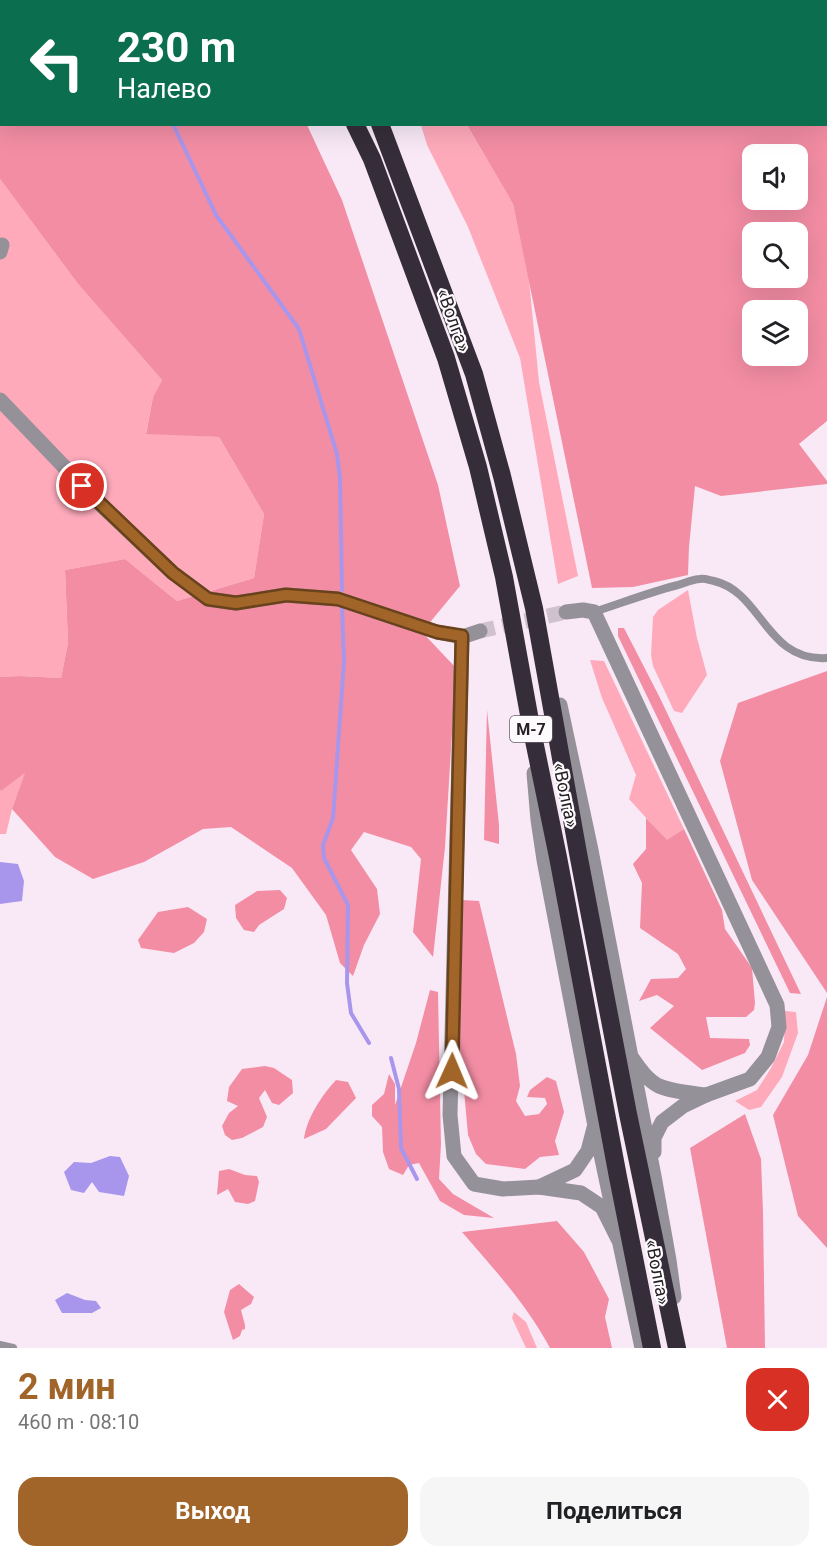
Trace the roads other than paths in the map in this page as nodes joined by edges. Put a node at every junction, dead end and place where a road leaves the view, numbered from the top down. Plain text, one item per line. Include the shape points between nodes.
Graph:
1 (357, 126) edge
2 (381, 126) edge
3 (0, 400) edge
4 (532, 602) junction
5 (566, 612) tunnel mouth
6 (594, 612) junction
7 (480, 631) tunnel mouth
8 (462, 636) junction
9 (827, 658) edge
10 (531, 726) junction
11 (630, 1056) junction
12 (706, 1095) junction
13 (595, 1126) junction
14 (654, 1176) junction
15 (539, 1188) junction
16 (618, 1239) junction
17 (0, 1345) edge
18 (13, 1348) edge
19 (642, 1348) edge
20 (652, 1348) edge
21 (679, 1348) edge

1 - 10 highway, «Волга» / М-7 via 446,358 478,467 504,577
2 - 4 highway, «Волга» / М-7 via 474,374
3 - 8 street via 107,511 173,573 208,599 236,603 286,595 338,599 437,632
4 - 11 street via 553,669
4 - 21 highway, «Волга» / М-7 via 628,1114
5 - 6 street
6 - 9 lane via 702,578 737,591 789,649
6 - 12 street via 777,1005 779,1027 768,1058 750,1079
7 - 8 street
8 - 15 street via 450,1115 454,1156 474,1184 503,1190
10 - 13 street via 544,860
10 - 20 highway, «Волга» / М-7
11 - 12 street via 658,1085
11 - 14 street
12 - 14 street via 662,1122 654,1138
13 - 15 street via 588,1151 575,1170
13 - 16 street
14 - 21 street
15 - 16 street via 581,1192 602,1207
16 - 19 street
17 - 18 lane

